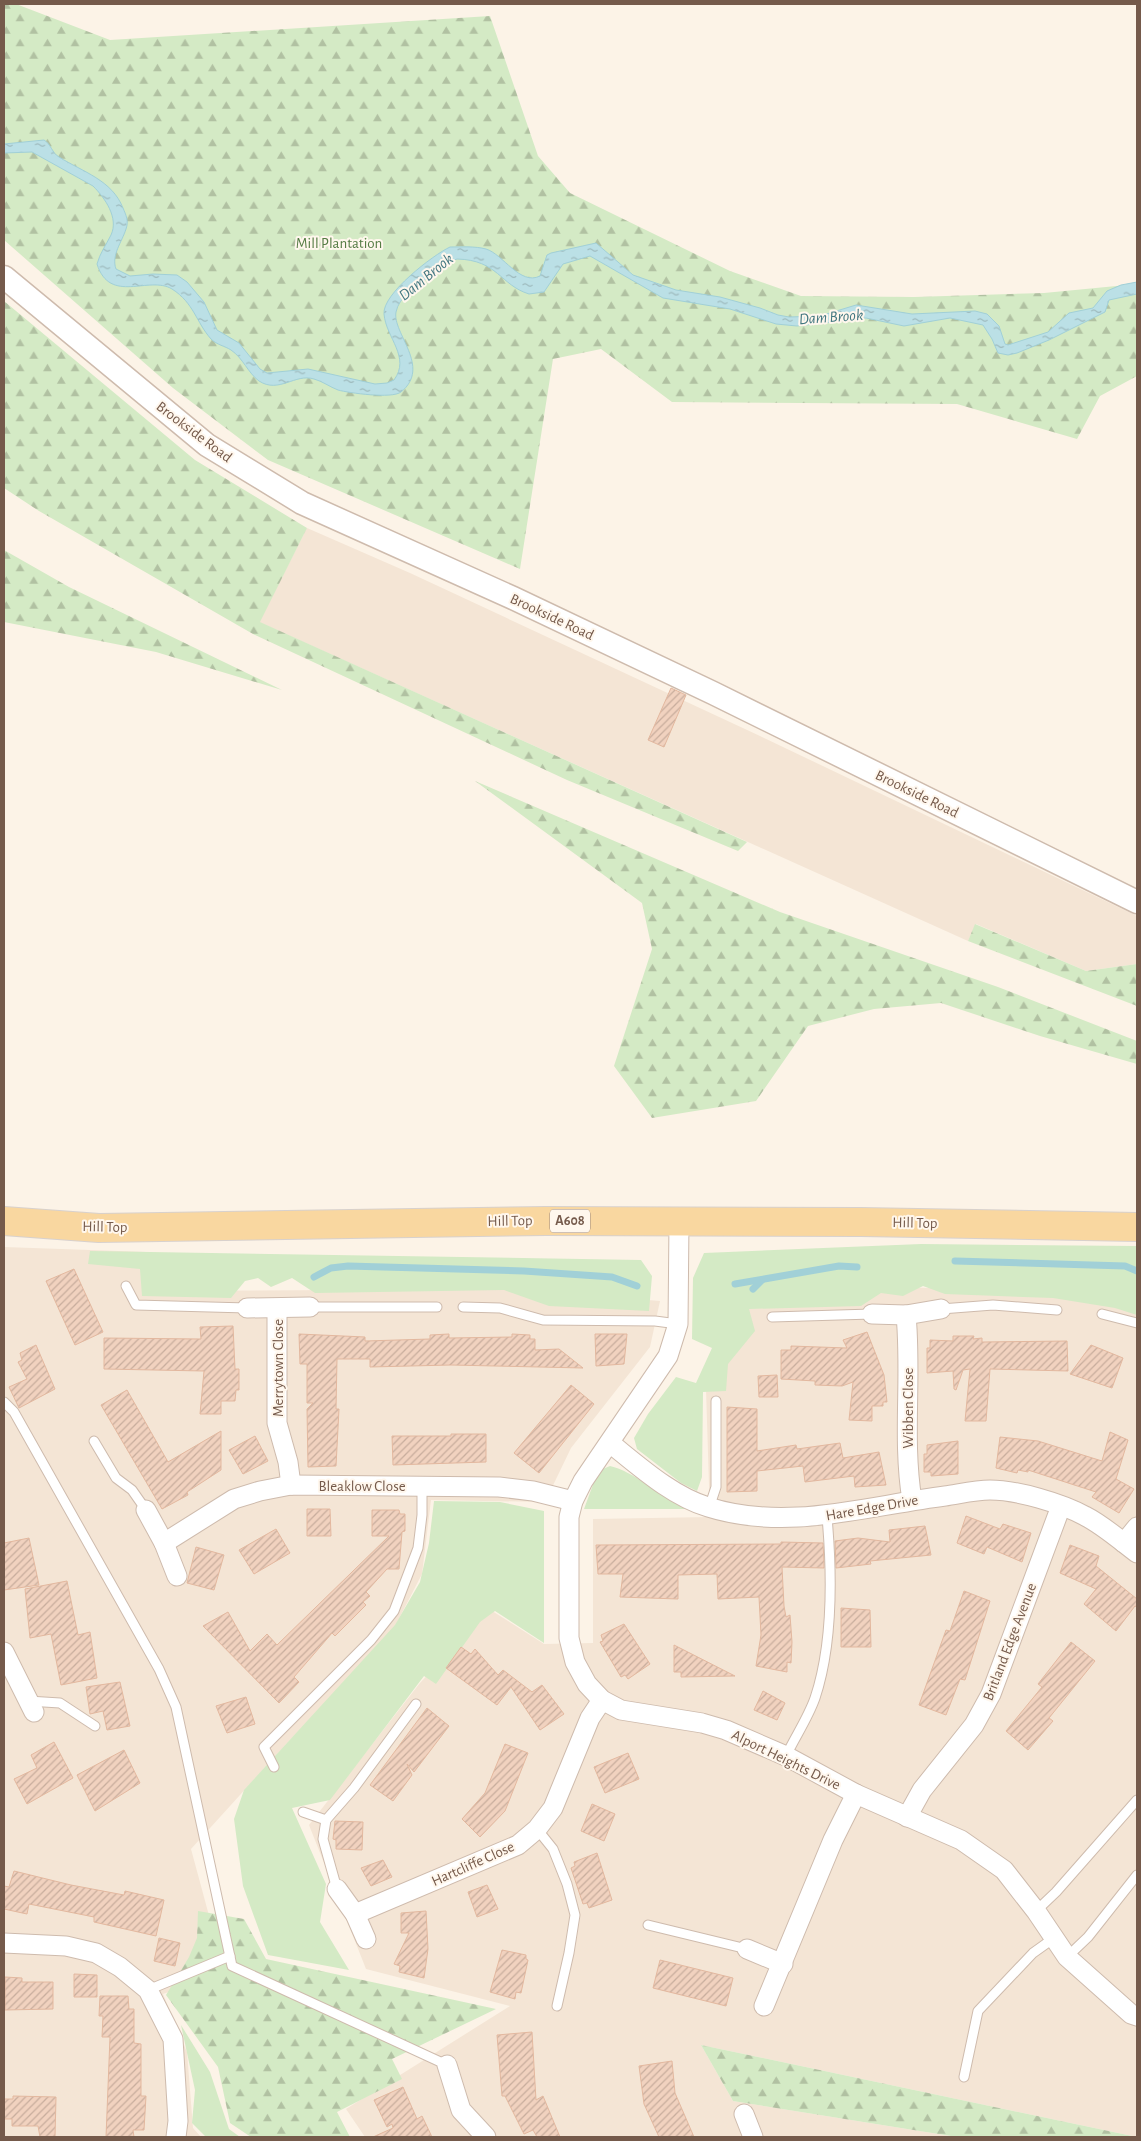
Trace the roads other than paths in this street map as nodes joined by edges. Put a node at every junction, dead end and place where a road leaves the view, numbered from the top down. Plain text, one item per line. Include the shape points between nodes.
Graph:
1 (4, 277) edge
2 (1137, 902) edge
3 (4, 1221) edge
4 (679, 1222) junction
5 (1137, 1227) edge
6 (126, 1286) dead end
7 (310, 1307) joint
8 (437, 1307) dead end
9 (463, 1307) dead end
10 (247, 1308) joint
11 (278, 1309) junction
12 (940, 1309) joint
13 (1057, 1310) dead end
14 (872, 1314) joint
15 (1102, 1314) dead end
16 (906, 1315) junction
17 (772, 1318) dead end
18 (1137, 1322) edge
19 (678, 1324) junction
20 (716, 1401) dead end
21 (4, 1402) edge
22 (94, 1441) dead end
23 (610, 1443) junction
24 (291, 1485) junction
25 (422, 1486) junction
26 (912, 1500) junction
27 (573, 1501) junction
28 (1061, 1506) junction
29 (709, 1508) junction
30 (146, 1510) joint
31 (827, 1517) junction
32 (1137, 1527) edge
33 (164, 1543) junction
34 (1131, 1548) edge
35 (177, 1576) dead end
36 (4, 1652) edge
37 (602, 1700) junction
38 (416, 1704) dead end
39 (31, 1707) joint
40 (95, 1726) dead end
41 (786, 1756) junction
42 (274, 1767) dead end
43 (856, 1794) junction
44 (1137, 1800) edge
45 (303, 1812) dead end
46 (907, 1817) junction
47 (326, 1820) junction
48 (537, 1828) junction
49 (1137, 1875) edge
50 (337, 1889) joint
51 (1036, 1911) junction
52 (355, 1914) junction
53 (648, 1925) dead end
54 (1054, 1938) junction
55 (366, 1940) dead end
56 (4, 1943) edge
57 (748, 1949) joint
58 (230, 1956) junction
59 (1067, 1956) junction
60 (783, 1964) junction
61 (148, 1990) junction
62 (556, 2006) dead end
63 (764, 2006) dead end
64 (1137, 2016) edge
65 (447, 2065) joint
66 (964, 2078) dead end
67 (744, 2114) dead end
68 (176, 2137) edge
69 (486, 2137) edge
70 (753, 2137) edge

1 - 2 street, Brookside Road via 207,445 302,503 713,693
3 - 4 main road, Hill Top / A608 via 99,1228
4 - 5 main road, Hill Top / A608
4 - 19 street, Alport Heights Drive
6 - 10 lane via 136,1305
7 - 8 lane
7 - 11 street, Merrytown Close
9 - 19 lane via 500,1308 543,1320
10 - 11 street, Merrytown Close
11 - 24 street, Merrytown Close via 277,1423
12 - 13 lane via 993,1305
12 - 16 street
14 - 16 street
14 - 17 lane
15 - 18 lane
16 - 26 street, Wibben Close via 908,1474
19 - 23 street, Alport Heights Drive via 668,1356
20 - 29 lane via 716,1487
21 - 58 lane via 14,1412 140,1635 176,1707
22 - 30 lane via 116,1478 132,1490
23 - 27 street, Alport Heights Drive via 583,1480
23 - 29 street, Hare Edge Drive via 667,1486
24 - 25 street, Bleaklow Close
24 - 33 street, Bleaklow Close via 234,1499
25 - 27 street, Bleaklow Close via 499,1487
25 - 42 lane via 418,1548 394,1611 371,1640 264,1747
26 - 28 street, Hare Edge Drive via 990,1490 1028,1496
26 - 31 street, Hare Edge Drive
27 - 37 street, Alport Heights Drive via 568,1529 570,1638 579,1669 587,1684
28 - 34 street, Hare Edge Drive via 1085,1516
28 - 46 street, Britland Edge Avenue via 991,1694 974,1725 922,1790
29 - 31 street, Hare Edge Drive via 757,1518
30 - 33 street
31 - 41 lane via 830,1597 826,1648 814,1698
32 - 34 street
33 - 35 street
36 - 39 street
37 - 41 street, Alport Heights Drive via 621,1710 726,1730
37 - 48 street, Hartcliffe Close via 590,1718 553,1808
38 - 47 lane via 354,1788
39 - 40 lane via 60,1704
41 - 43 street, Alport Heights Drive
43 - 46 street, Alport Heights Drive
43 - 60 street via 833,1840
44 - 51 lane
45 - 47 lane
46 - 51 street, Alport Heights Drive via 961,1840 1004,1870
47 - 50 lane via 324,1839
48 - 52 street, Hartcliffe Close via 518,1845
48 - 62 lane via 553,1849 575,1915 570,1953
49 - 59 lane via 1088,1937
50 - 52 street
51 - 54 street, Alport Heights Drive
52 - 55 street
53 - 57 lane
54 - 59 street, Alport Heights Drive
54 - 66 lane via 1033,1953 978,2010
56 - 61 street via 66,1946 96,1953 120,1967
57 - 60 street
58 - 61 lane
58 - 65 lane via 232,1966
59 - 64 street, Alport Heights Drive
60 - 63 street
61 - 68 street via 173,2039
65 - 69 street via 461,2110
67 - 70 street

